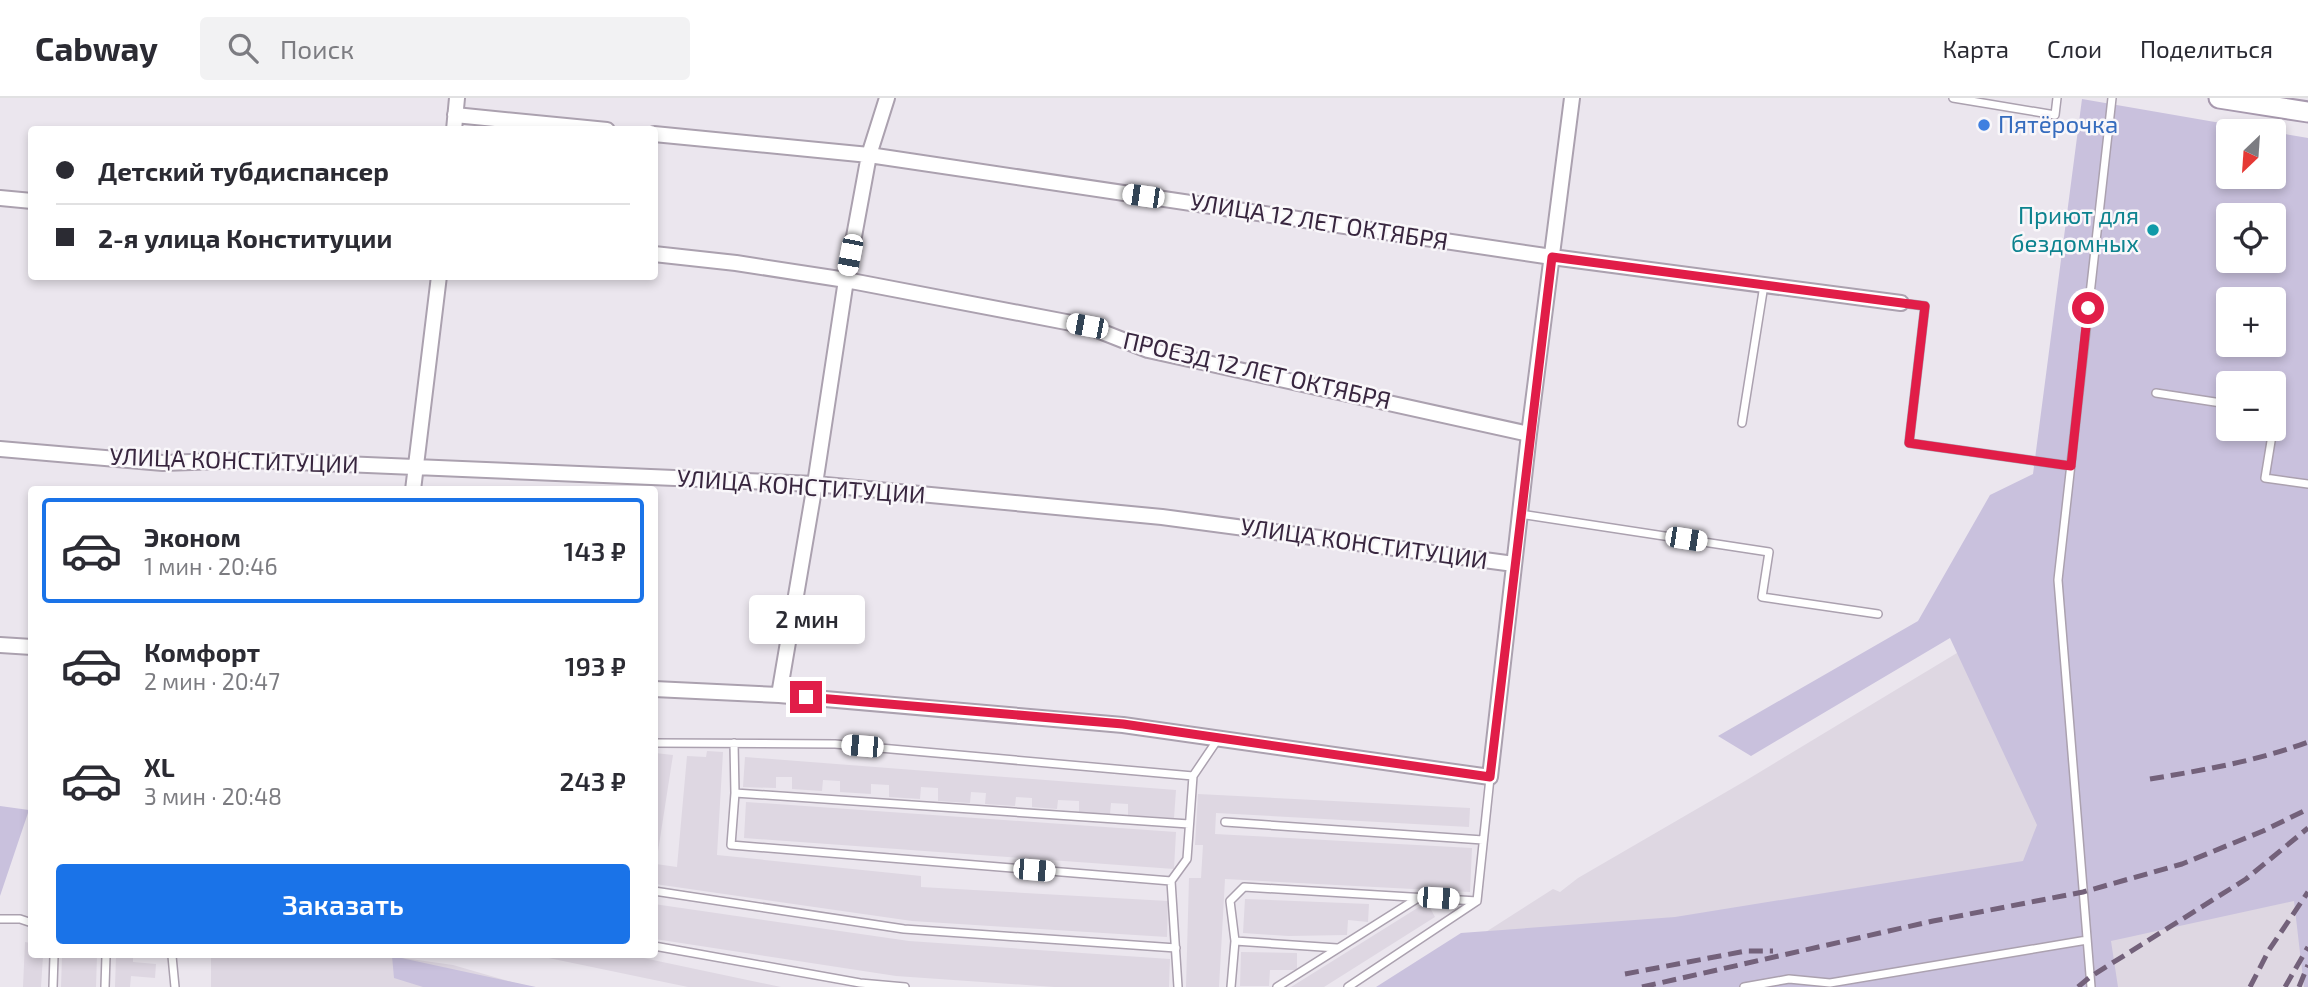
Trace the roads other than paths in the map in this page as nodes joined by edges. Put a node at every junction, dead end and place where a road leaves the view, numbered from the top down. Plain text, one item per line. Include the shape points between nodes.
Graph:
1 (457, 98) edge
2 (887, 98) edge
3 (1572, 98) edge
4 (1953, 98) edge
5 (2057, 98) edge
6 (2112, 98) edge
7 (2219, 98) edge
8 (2308, 112) edge
9 (455, 122) edge
10 (531, 126) edge
11 (658, 134) edge
12 (869, 155) junction
13 (0, 198) edge
14 (28, 201) edge
15 (658, 254) edge
16 (1552, 257) junction
17 (438, 280) edge
18 (845, 280) junction
19 (1764, 285) junction
20 (1901, 303) joint
21 (2157, 393) dead end
22 (2216, 402) edge
23 (1742, 423) dead end
24 (1530, 434) junction
25 (2271, 441) edge
26 (0, 449) edge
27 (2071, 466) junction
28 (414, 467) junction
29 (815, 484) junction
30 (2308, 484) edge
31 (413, 486) edge
32 (1520, 514) junction
33 (1514, 564) junction
34 (1878, 614) dead end
35 (0, 645) edge
36 (28, 646) edge
37 (658, 689) edge
38 (779, 695) junction
39 (1219, 738) junction
40 (658, 743) edge
41 (734, 743) junction
42 (1193, 776) junction
43 (1490, 777) junction
44 (734, 793) junction
45 (1225, 822) dead end
46 (1189, 824) junction
47 (1483, 840) junction
48 (1171, 881) junction
49 (658, 892) edge
50 (1418, 897) junction
51 (1477, 901) junction
52 (0, 919) edge
53 (28, 922) edge
54 (2087, 940) junction
55 (1236, 942) junction
56 (658, 947) edge
57 (1176, 948) junction
58 (1338, 948) junction
59 (54, 958) edge
60 (106, 958) edge
61 (172, 958) edge
62 (53, 987) edge
63 (105, 987) edge
64 (175, 987) edge
65 (905, 987) edge
66 (1178, 987) edge
67 (1231, 987) edge
68 (1277, 987) edge
69 (1348, 987) edge
70 (1744, 987) edge
71 (2091, 987) edge

1 - 9 street
2 - 12 street
3 - 16 street
4 - 5 lane via 2055,115
6 - 27 lane
7 - 8 street
9 - 10 street
11 - 12 street, УЛИЦА 12 ЛЕТ ОКТЯБРЯ
12 - 16 street, УЛИЦА 12 ЛЕТ ОКТЯБРЯ
12 - 18 street
13 - 14 street
15 - 18 street, ПРОЕЗД 12 ЛЕТ ОКТЯБРЯ
16 - 19 street, УЛИЦА 12 ЛЕТ ОКТЯБРЯ
16 - 24 street
17 - 28 street
18 - 24 street, ПРОЕЗД 12 ЛЕТ ОКТЯБРЯ via 1087,326 1148,350
18 - 29 street
19 - 20 street, УЛИЦА 12 ЛЕТ ОКТЯБРЯ
19 - 23 lane
20 - 27 lane via 1925,306 1909,443
21 - 22 lane
24 - 32 street
25 - 30 lane via 2265,478
26 - 28 street, УЛИЦА КОНСТИТУЦИИ via 163,463 249,460
27 - 54 lane via 2058,580
28 - 29 street, УЛИЦА КОНСТИТУЦИИ
28 - 31 street
29 - 33 street, УЛИЦА КОНСТИТУЦИИ via 1162,517
29 - 38 street
32 - 33 street
32 - 34 lane via 1769,552 1762,597
33 - 43 street
35 - 36 street
37 - 38 street
38 - 39 street via 1123,724
39 - 42 lane
39 - 43 street
40 - 41 lane
41 - 42 lane via 835,744
41 - 44 lane
42 - 46 lane
43 - 47 lane
44 - 46 lane
44 - 48 lane via 731,845
45 - 47 lane
46 - 48 lane via 1187,859
47 - 51 lane
48 - 57 lane
49 - 57 lane via 905,929
50 - 51 lane
50 - 55 lane via 1244,887 1230,901
50 - 58 lane
51 - 69 lane
52 - 53 lane
54 - 70 lane via 1830,983 1789,979
54 - 71 lane
55 - 58 lane
55 - 67 lane
56 - 65 lane
57 - 66 lane
58 - 68 lane
59 - 62 lane
60 - 63 lane
61 - 64 lane

